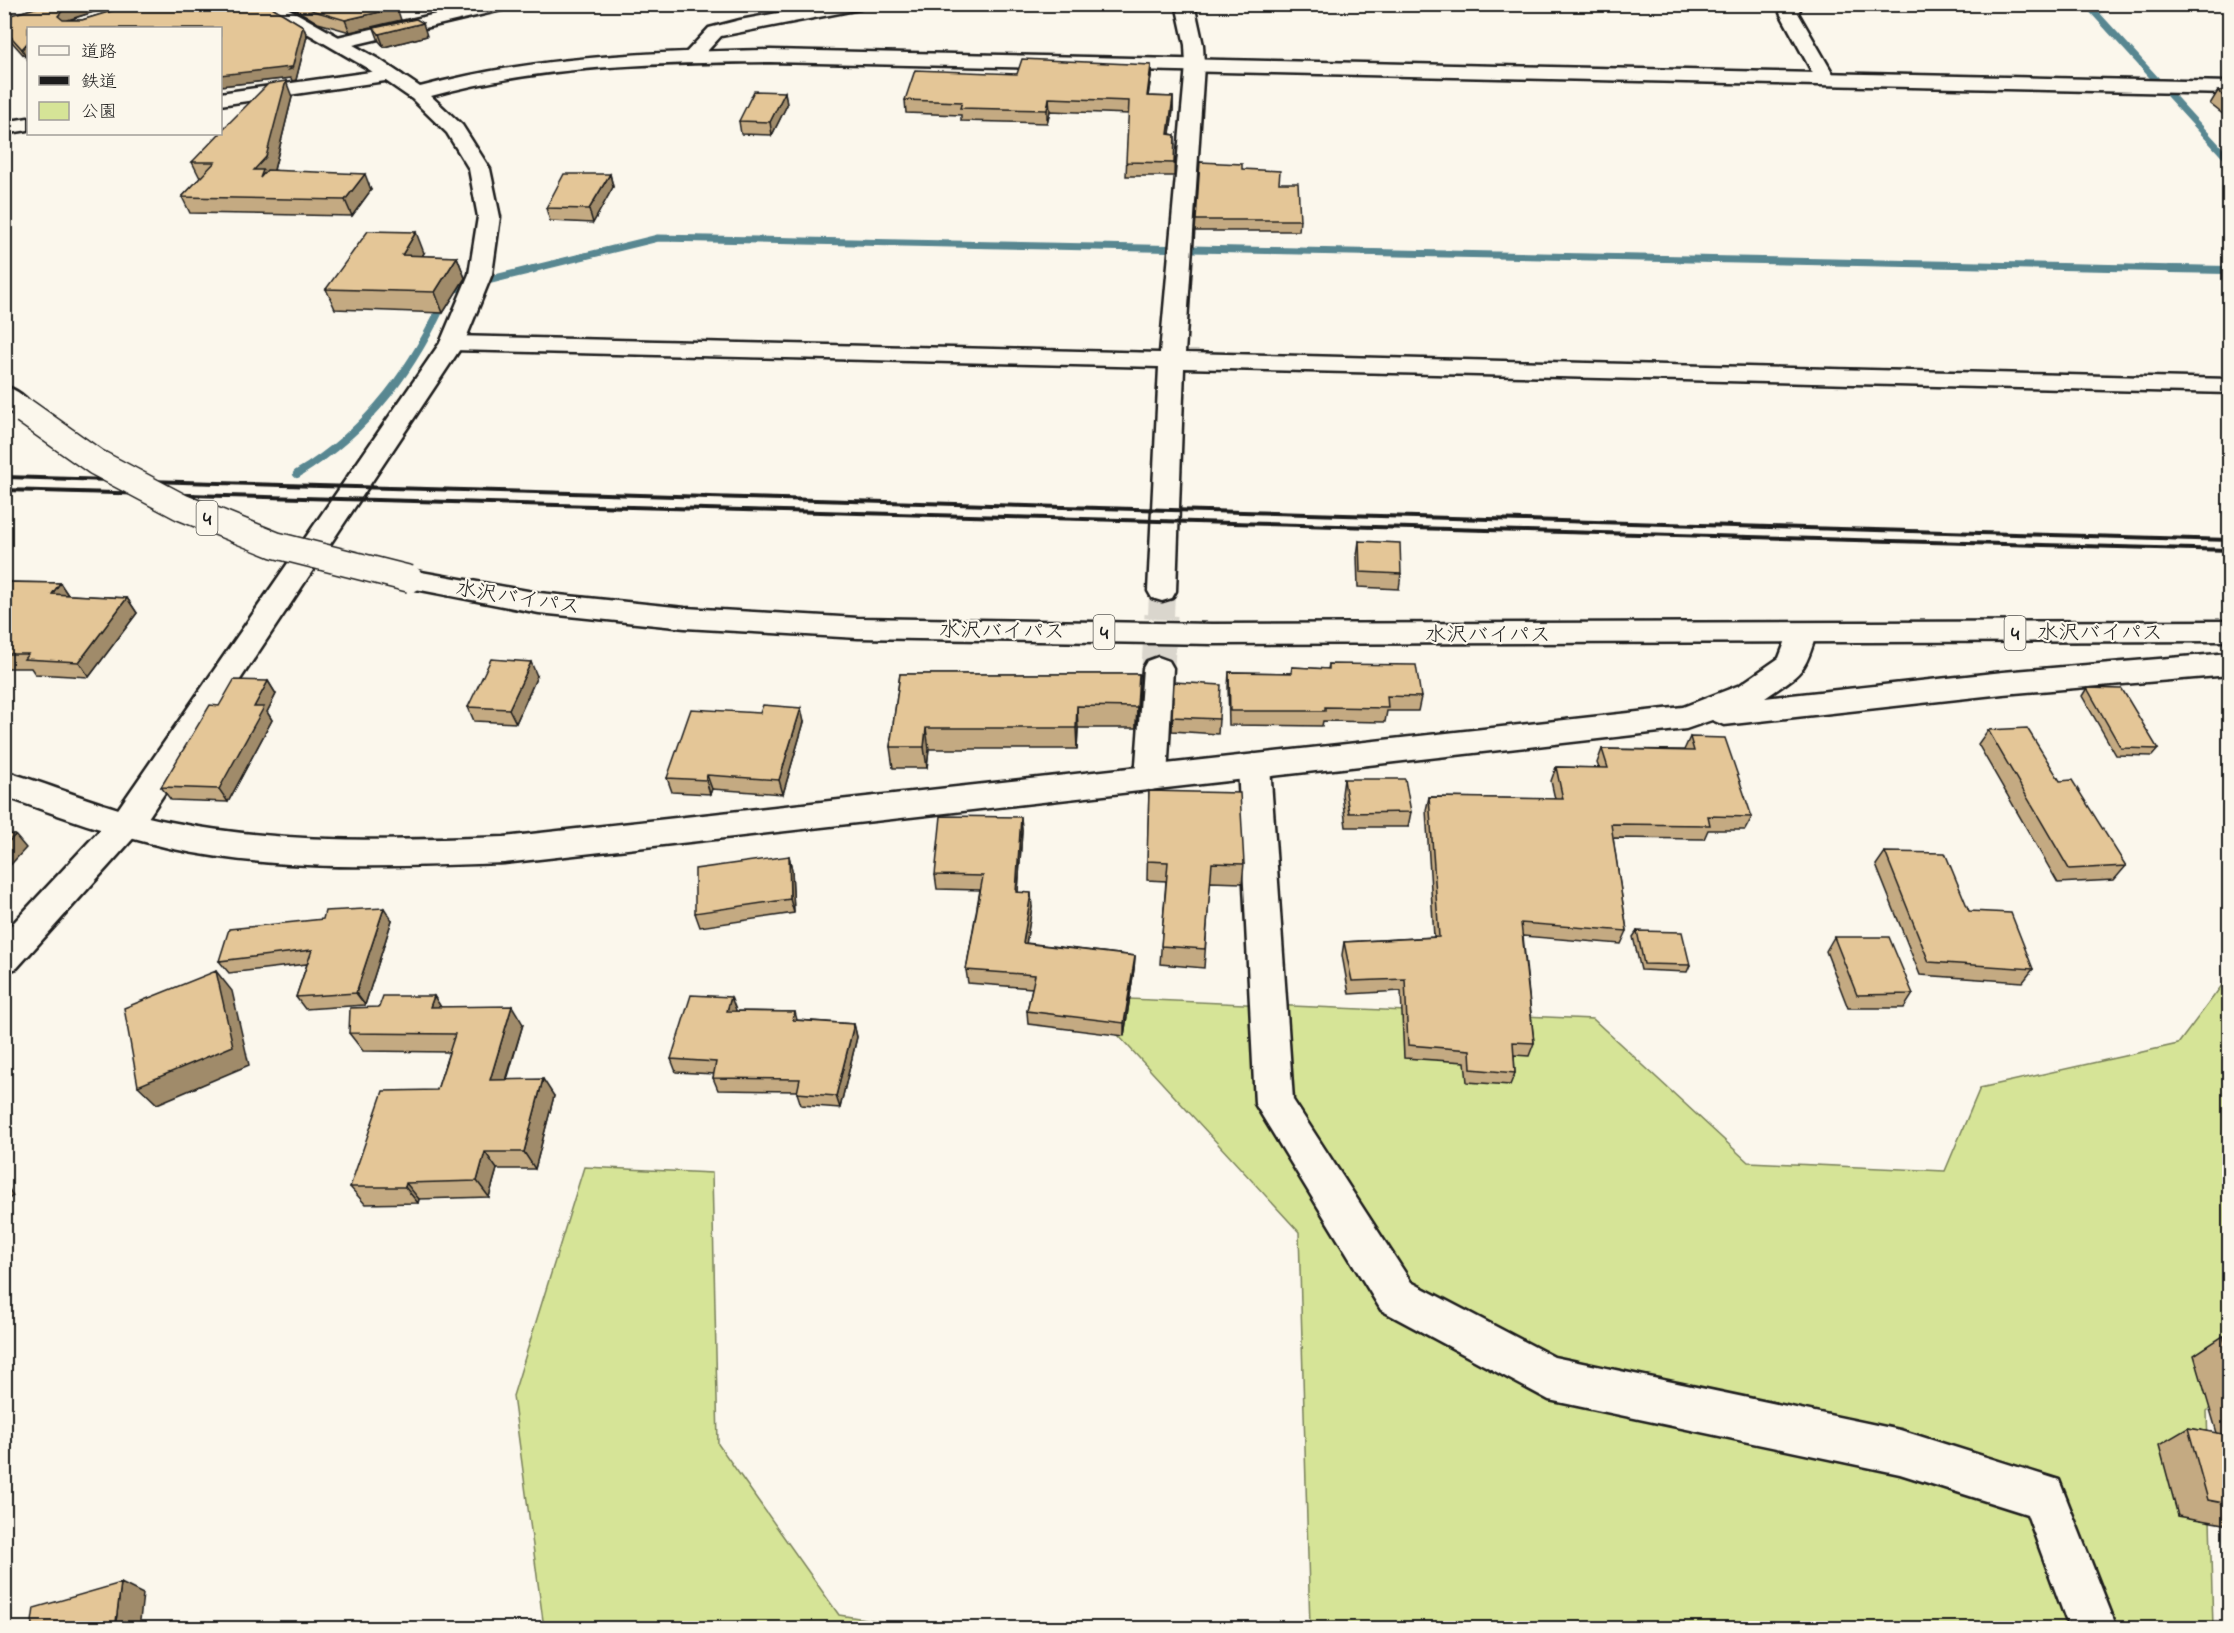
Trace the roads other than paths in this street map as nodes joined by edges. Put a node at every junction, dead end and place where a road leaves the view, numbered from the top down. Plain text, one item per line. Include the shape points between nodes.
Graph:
1 (266, 4) edge
2 (504, 4) edge
3 (860, 4) edge
4 (1185, 4) edge
5 (1794, 4) edge
6 (336, 43) junction
7 (691, 57) junction
8 (1195, 65) junction
9 (393, 75) junction
10 (1826, 79) junction
11 (2229, 88) edge
12 (419, 93) junction
13 (222, 99) edge
14 (27, 124) edge
15 (4, 128) edge
16 (452, 342) junction
17 (1172, 361) junction
18 (2229, 386) edge
19 (14, 402) edge
20 (1162, 591) tunnel mouth
21 (2229, 631) edge
22 (1801, 634) junction
23 (2229, 664) edge
24 (1158, 668) tunnel mouth
25 (1686, 718) junction
26 (1254, 766) junction
27 (1150, 778) junction
28 (4, 783) edge
29 (126, 824) junction
30 (4, 958) edge
31 (2093, 1629) edge

1 - 6 main road
2 - 6 main road
3 - 7 main road via 715,32
4 - 8 main road
5 - 10 main road via 1789,12
6 - 9 main road
7 - 8 main road
7 - 12 main road via 495,73
8 - 10 main road
8 - 17 main road
9 - 12 main road
9 - 13 main road
10 - 11 main road
12 - 16 main road via 442,113 471,151 483,179 487,206 481,278
14 - 15 main road
16 - 17 main road
16 - 29 main road
17 - 18 main road
17 - 20 main road
19 - 22 main road, 水沢バイパス / 4, bridge via 96,462 181,507 275,545 410,579 539,603 685,618 858,628 1212,634
21 - 22 main road, 水沢バイパス / 4
22 - 25 main road via 1793,663 1751,693
23 - 25 main road via 2003,683
24 - 27 main road
25 - 26 main road
26 - 27 main road
26 - 31 main road via 1274,1104 1396,1296 1549,1378 1900,1452 2043,1496
27 - 29 main road via 504,850 413,854 304,851 202,840
28 - 29 main road
29 - 30 main road

